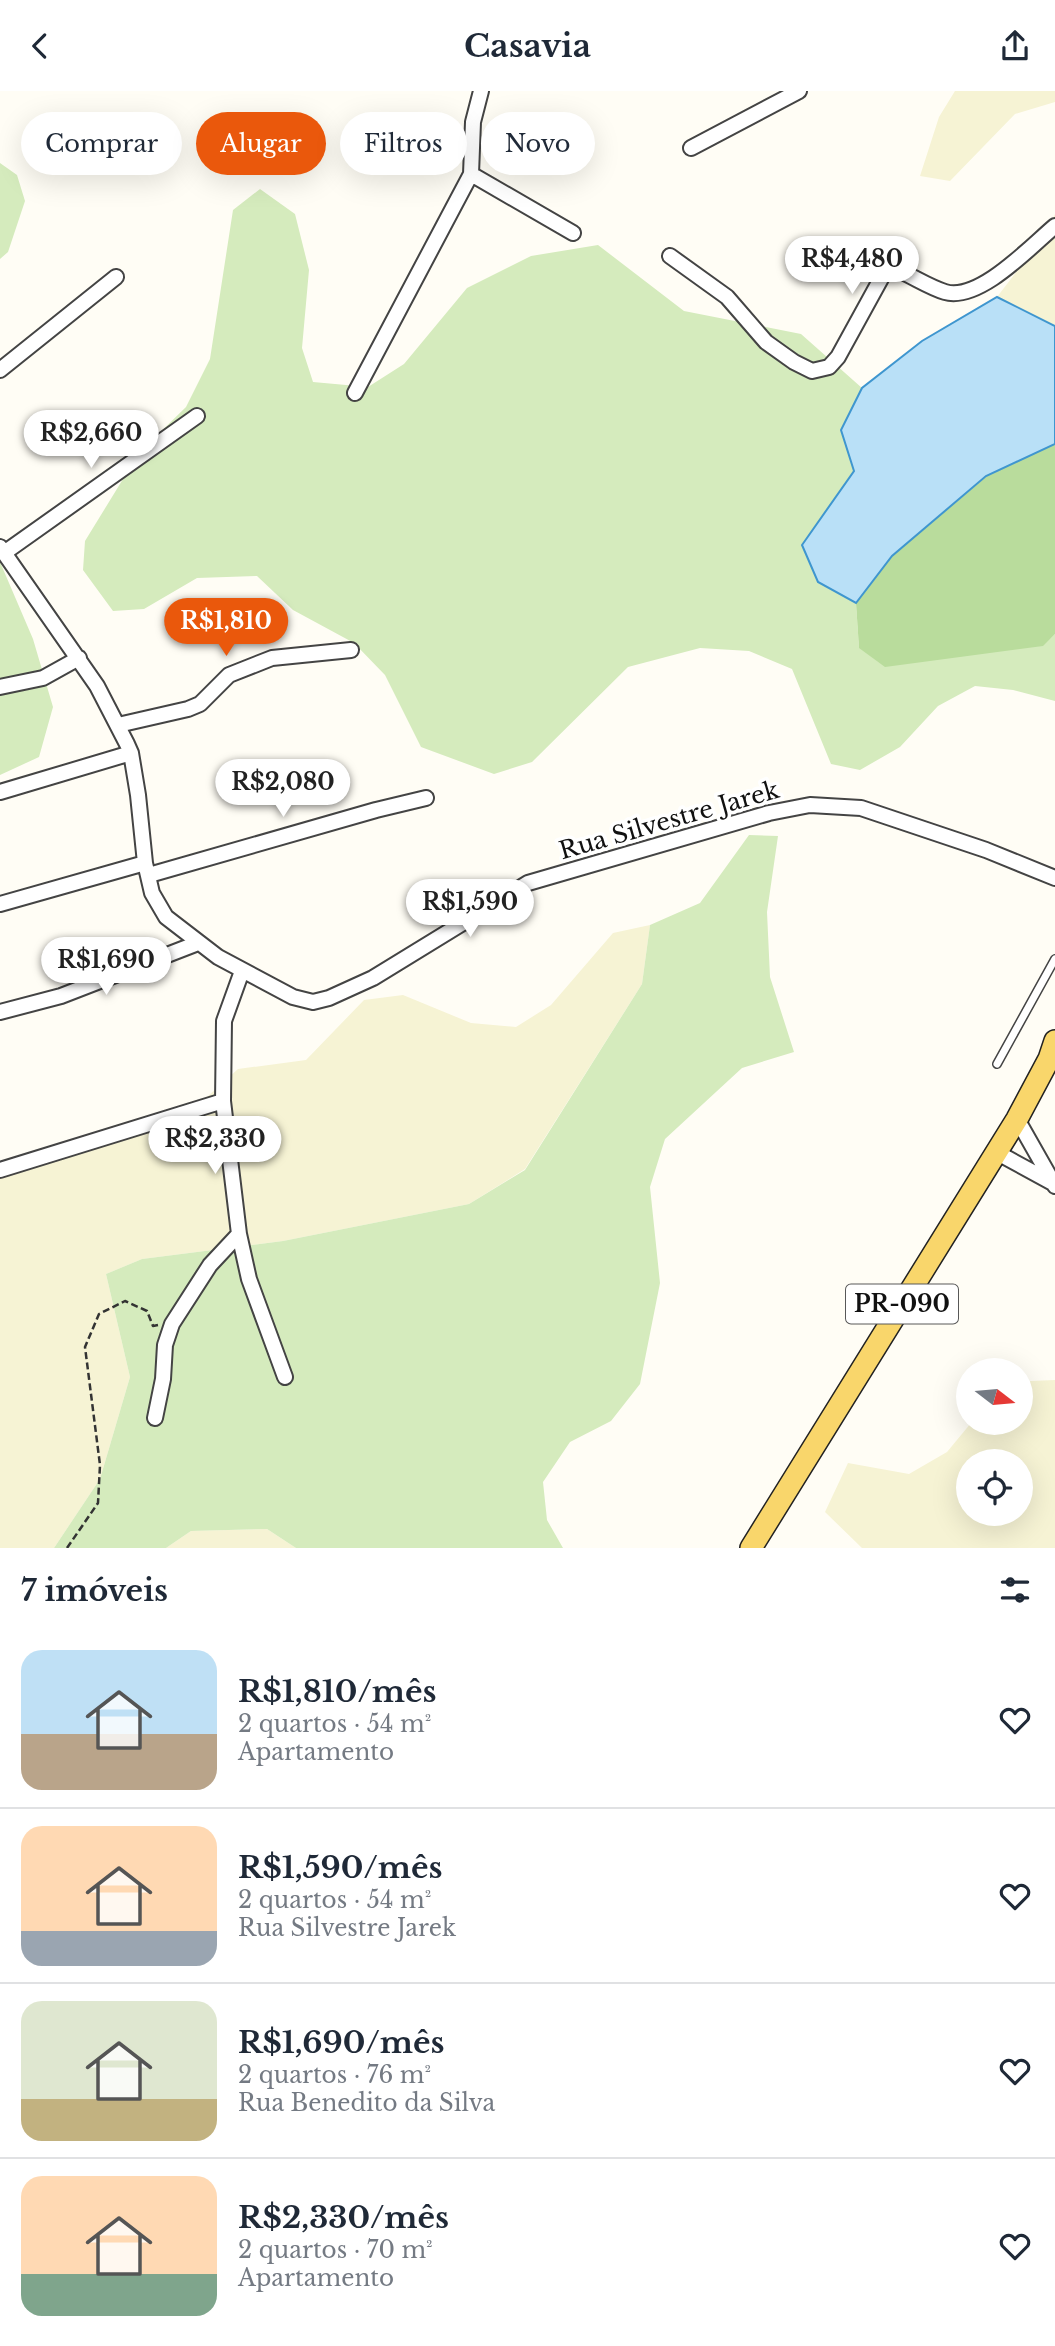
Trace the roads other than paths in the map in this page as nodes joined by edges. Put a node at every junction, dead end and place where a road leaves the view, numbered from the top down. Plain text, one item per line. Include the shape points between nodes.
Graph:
1 (481, 91) edge
2 (799, 91) edge
3 (691, 148) dead end
4 (471, 174) junction
5 (1055, 226) edge
6 (573, 233) dead end
7 (670, 255) dead end
8 (116, 277) dead end
9 (0, 370) edge
10 (355, 393) dead end
11 (197, 416) dead end
12 (2, 550) edge
13 (351, 650) dead end
14 (79, 658) junction
15 (0, 687) edge
16 (118, 725) junction
17 (131, 753) junction
18 (0, 792) edge
19 (426, 798) dead end
20 (147, 869) junction
21 (1055, 878) edge
22 (0, 904) edge
23 (198, 943) junction
24 (1055, 960) edge
25 (242, 971) junction
26 (0, 1013) edge
27 (1053, 1050) edge
28 (997, 1064) dead end
29 (223, 1101) junction
30 (1017, 1119) junction
31 (996, 1152) junction
32 (0, 1170) edge
33 (1054, 1184) edge
34 (239, 1234) junction
35 (285, 1377) dead end
36 (155, 1417) dead end
37 (751, 1548) edge

1 - 4 street via 473,122
2 - 3 street
4 - 6 street
4 - 10 street
5 - 7 street via 986,283 965,292 946,293 891,270 883,275 838,357 830,367 812,371 766,342 727,297
8 - 9 street
11 - 12 street
12 - 14 street, Rua Silvestre Jarek
13 - 16 street via 272,658 229,675 200,704
14 - 15 street via 43,678
14 - 16 street, Rua Silvestre Jarek
16 - 17 street, Rua Silvestre Jarek
17 - 18 street
17 - 20 street, Rua Silvestre Jarek
19 - 20 street
20 - 22 street
20 - 23 street, Rua Silvestre Jarek via 152,893 166,917
21 - 25 street, Rua Silvestre Jarek via 861,808 810,805 528,883 373,978 329,998 313,1002 293,997
23 - 25 street, Rua Silvestre Jarek
23 - 26 street via 61,996
24 - 28 lane
25 - 29 street via 225,1021
27 - 30 main road, PR-090
29 - 32 street
29 - 34 street
30 - 31 main road, PR-090
30 - 33 street
31 - 33 street
31 - 37 main road, PR-090
34 - 35 street
34 - 36 street via 210,1265 172,1324

